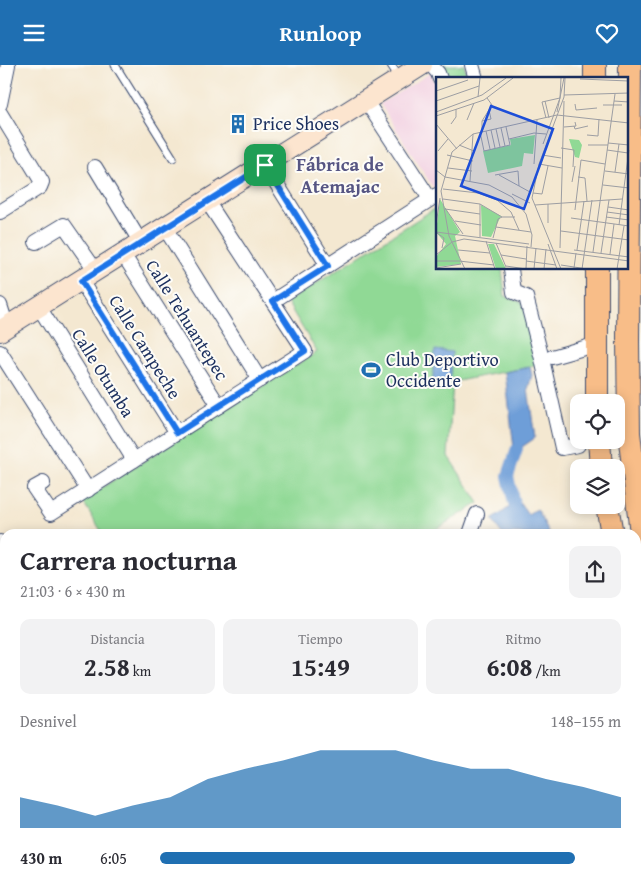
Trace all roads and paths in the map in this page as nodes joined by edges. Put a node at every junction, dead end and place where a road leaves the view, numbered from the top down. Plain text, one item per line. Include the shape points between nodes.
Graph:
1 (8, 65) edge
2 (115, 65) edge
3 (422, 65) edge
4 (431, 65) edge
5 (630, 65) edge
6 (395, 72) edge
7 (439, 77) edge
8 (366, 101) junction
9 (0, 104) edge
10 (0, 113) edge
11 (635, 131) edge
12 (173, 158) dead end
13 (265, 165) junction
14 (95, 167) dead end
15 (434, 197) edge
16 (208, 201) junction
17 (0, 212) edge
18 (165, 228) junction
19 (635, 228) edge
20 (36, 242) dead end
21 (141, 243) junction
22 (123, 254) junction
23 (328, 266) junction
24 (511, 270) edge
25 (597, 270) edge
26 (88, 276) junction
27 (273, 301) junction
28 (0, 305) edge
29 (39, 307) junction
30 (4, 329) edge
31 (635, 337) edge
32 (598, 344) junction
33 (0, 352) edge
34 (552, 357) dead end
35 (260, 380) junction
36 (597, 394) edge
37 (219, 406) junction
38 (635, 432) edge
39 (177, 433) junction
40 (570, 446) edge
41 (134, 460) junction
42 (43, 483) dead end
43 (88, 490) junction
44 (477, 514) dead end
45 (609, 514) edge
46 (472, 529) edge
47 (611, 529) edge
48 (641, 529) edge

1 - 9 street
2 - 12 lane
3 - 6 main road
4 - 7 street
5 - 11 main road
6 - 8 main road
8 - 13 main road
8 - 15 street
10 - 17 street via 42,182 40,187
11 - 19 main road
13 - 16 main road
13 - 23 street
14 - 21 street
15 - 23 street
16 - 18 main road
16 - 27 street
18 - 21 main road
18 - 35 street
19 - 31 main road
20 - 26 street, Calle Campeche via 64,225
21 - 22 main road
22 - 26 main road
22 - 37 street, Calle Tehuantepec
23 - 27 street
24 - 40 street via 514,292 526,297 562,448
25 - 32 main road
26 - 29 main road
26 - 39 street, Calle Campeche
27 - 35 street via 305,351
28 - 30 street
29 - 30 main road
29 - 41 street, Calle Otumba
31 - 38 main road
32 - 34 street
32 - 36 main road
33 - 43 street
35 - 37 street
37 - 39 street
38 - 48 main road
39 - 41 street
41 - 43 street
42 - 43 street via 34,488 51,513
44 - 46 street
45 - 47 main road

